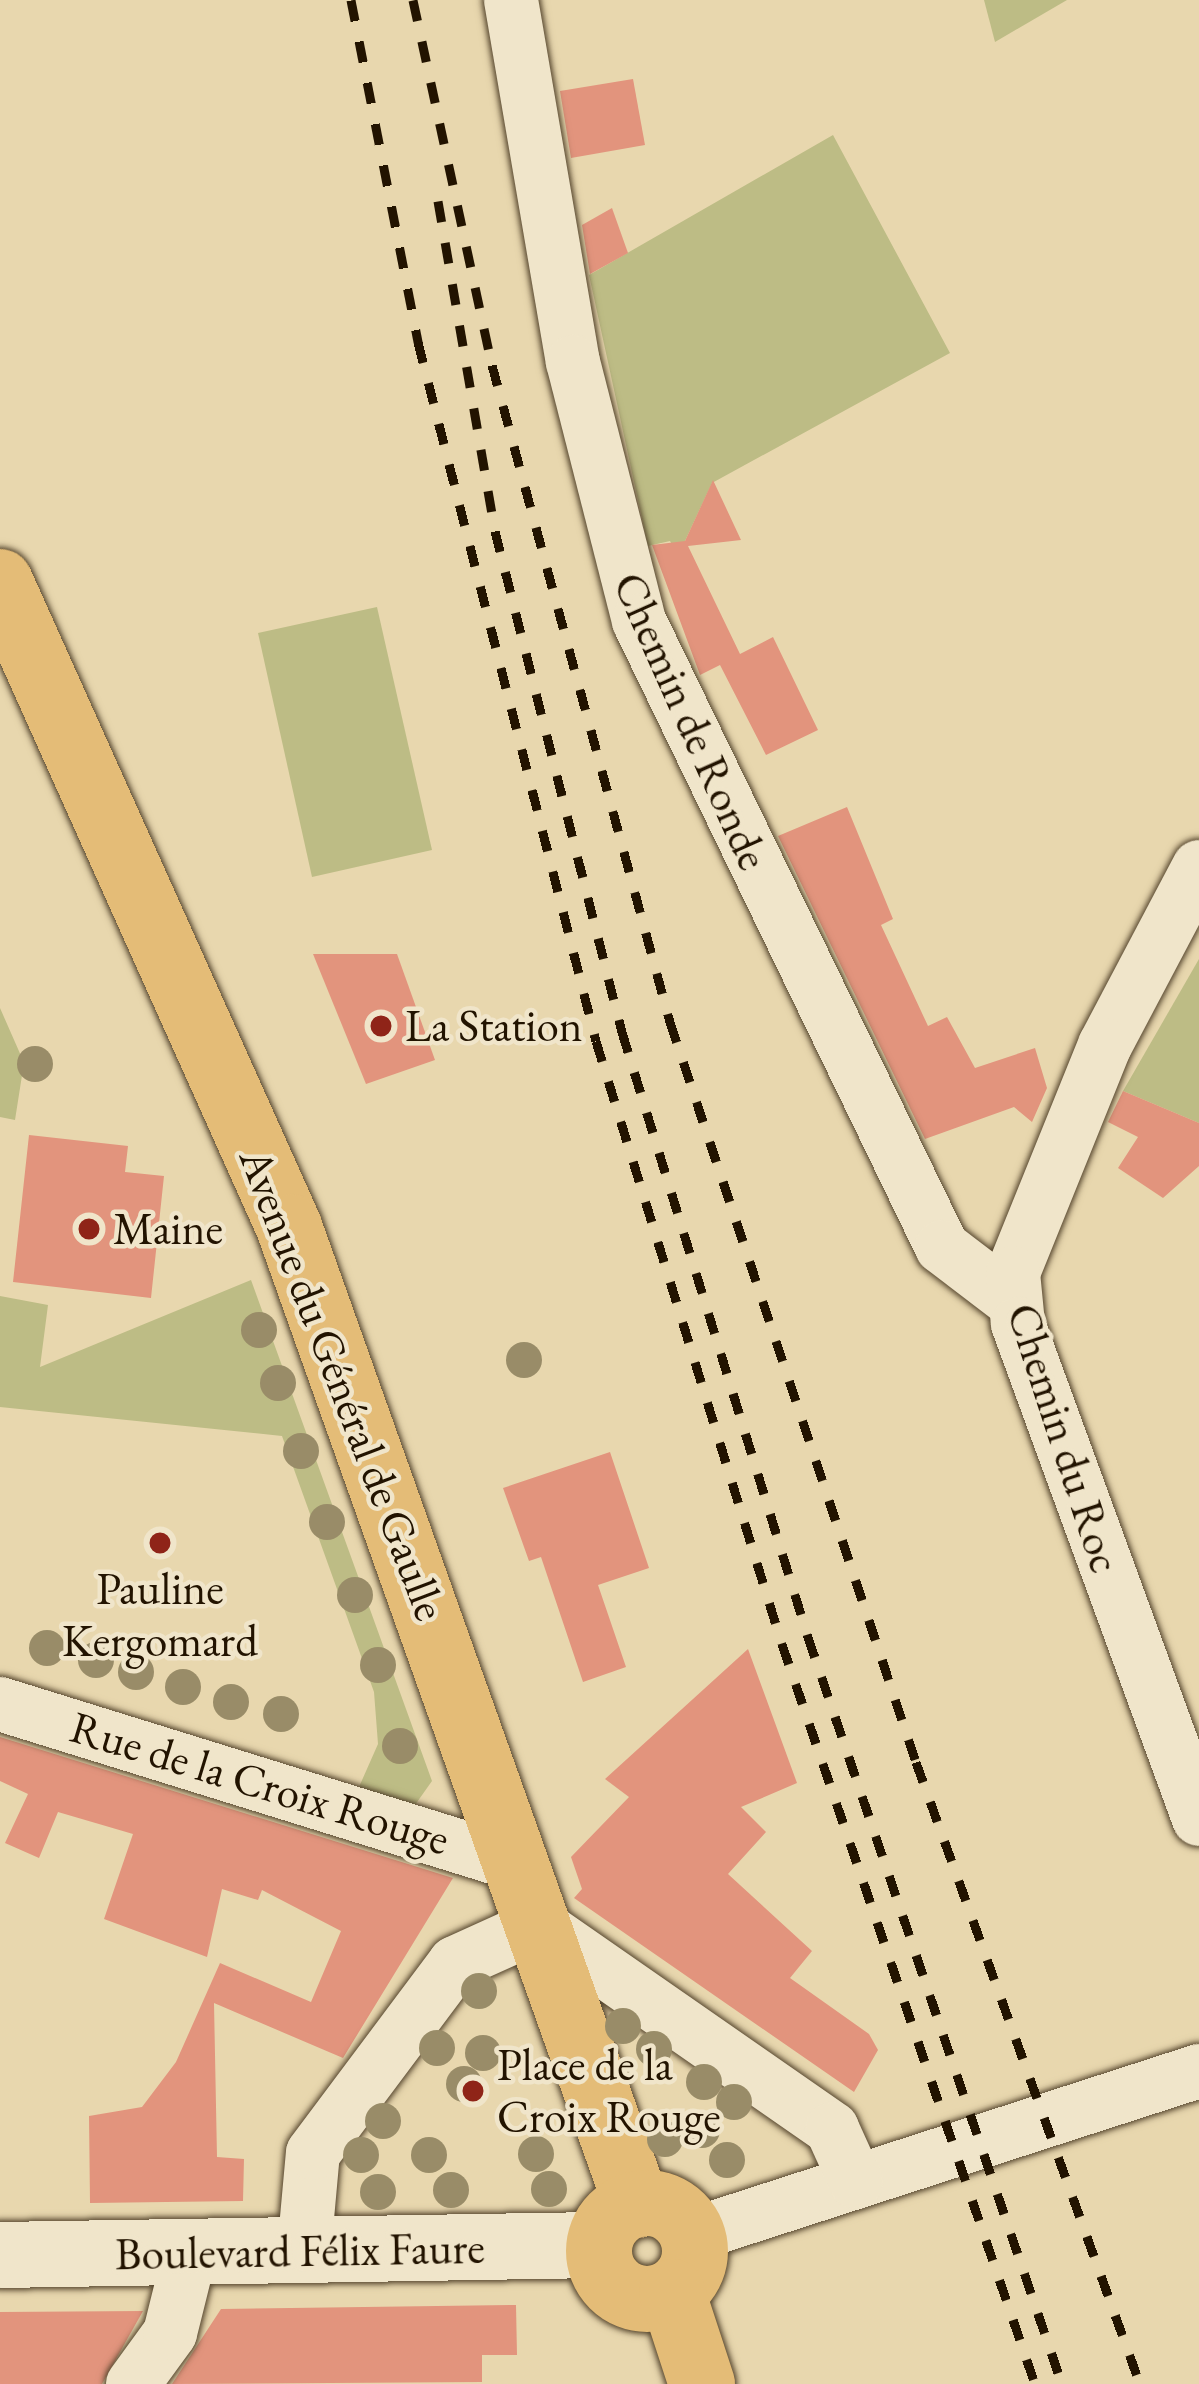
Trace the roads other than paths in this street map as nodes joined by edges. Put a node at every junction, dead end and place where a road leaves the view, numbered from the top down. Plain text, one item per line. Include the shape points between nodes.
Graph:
1 (511, 0) edge
2 (0, 582) edge
3 (1199, 867) edge
4 (1014, 1302) junction
5 (0, 1704) edge
6 (1199, 1820) edge
7 (529, 1895) junction
8 (1199, 2071) edge
9 (856, 2182) junction
10 (650, 2244) junction
11 (304, 2251) junction
12 (190, 2253) junction
13 (0, 2255) edge
14 (133, 2384) edge
15 (702, 2384) edge

1 - 4 street, Chemin de Ronde via 573,362 639,621 942,1247
2 - 7 main road, Avenue du Général de Gaulle via 289,1227
3 - 4 street, Chemin du Roc via 1129,995 1036,1206
4 - 6 street, Chemin du Roc
5 - 7 street, Rue de la Croix Rouge
7 - 9 street via 832,2129
7 - 10 main road, Avenue du Général de Gaulle
7 - 11 street via 455,1963 314,2153
8 - 9 street
9 - 10 street
10 - 11 main road, Boulevard Félix Faure
10 - 15 main road, Avenue du Général de Gaulle
11 - 12 main road, Boulevard Félix Faure
12 - 13 main road, Boulevard Félix Faure
12 - 14 street via 170,2333

